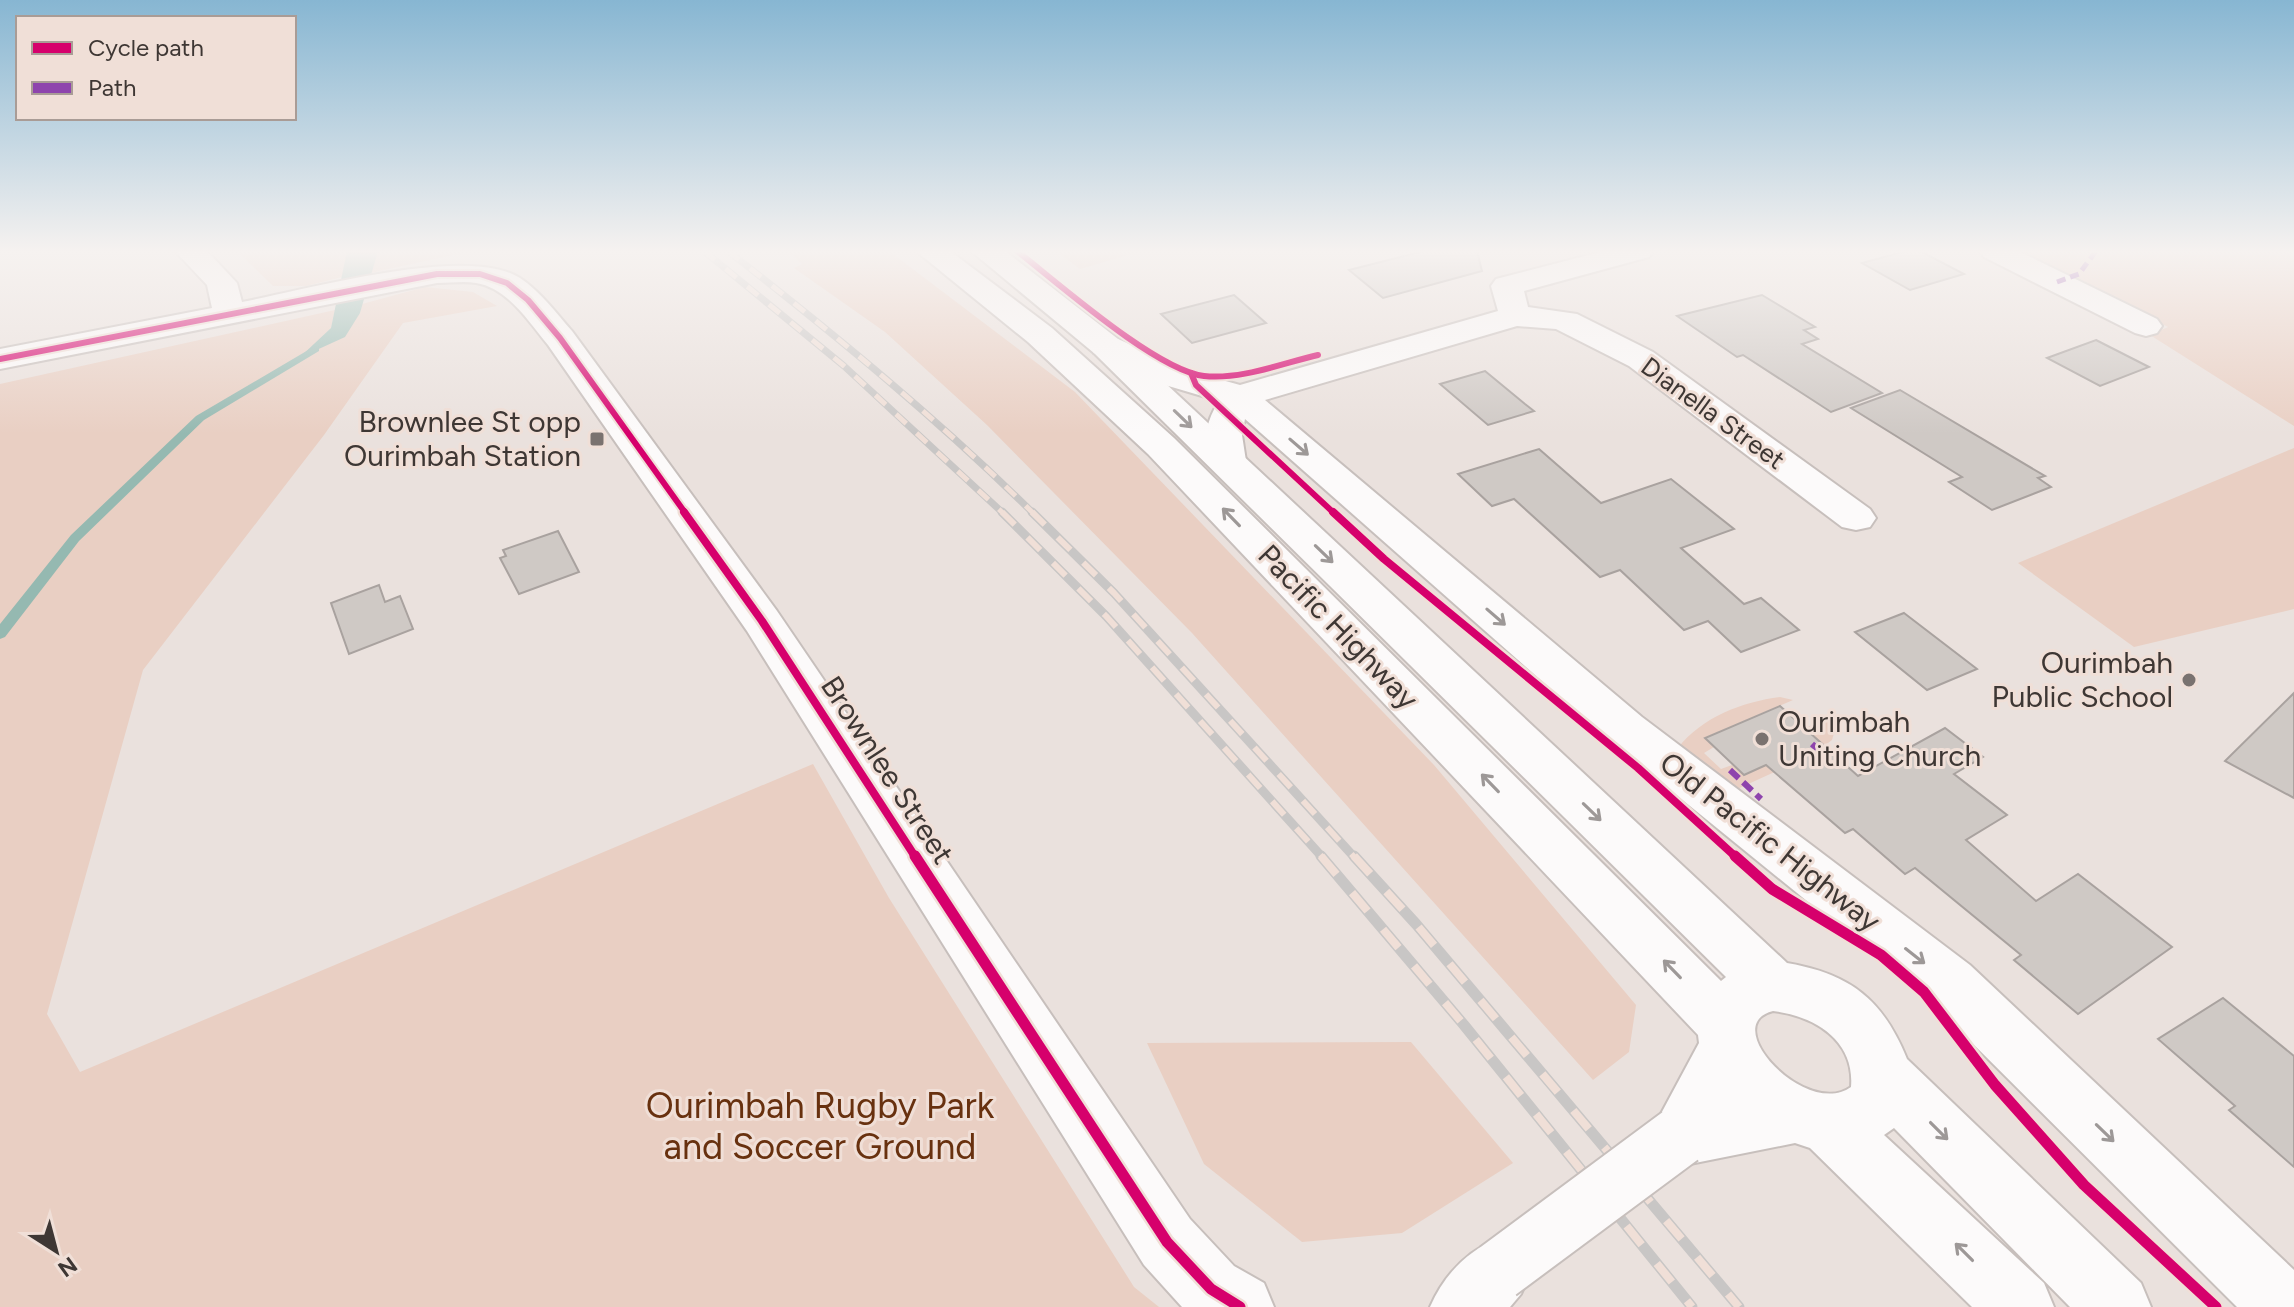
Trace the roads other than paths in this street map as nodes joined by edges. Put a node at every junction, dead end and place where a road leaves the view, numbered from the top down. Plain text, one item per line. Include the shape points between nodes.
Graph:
1 (239, 312) edge
2 (537, 312) edge
3 (1010, 312) edge
4 (1063, 312) edge
5 (1514, 312) edge
6 (2118, 312) edge
7 (229, 314) joint
8 (1515, 316) junction
9 (2146, 326) dead end
10 (1106, 346) junction
11 (0, 359) edge
12 (1240, 396) junction
13 (1227, 461) junction
14 (1856, 518) dead end
15 (1773, 986) junction
16 (1728, 1035) junction
17 (1883, 1076) junction
18 (1811, 1119) junction
19 (1680, 1136) junction
20 (1481, 1289) edge
21 (1240, 1307) edge
22 (2020, 1307) edge
23 (2117, 1307) edge
24 (2284, 1307) edge

1 - 7 street, Brownlee Street
2 - 21 street, Brownlee Street via 762,621 1167,1242 1211,1289
16 -> 3 street, Pacific Highway via 1161,446
4 - 10 street, Pacific Highway
5 - 8 street
6 - 9 street
7 - 11 street
8 - 12 street
8 - 14 street, Dianella Street via 1566,321 1641,359
10 - 12 street via 1154,369
10 -> 13 street, Pacific Highway
12 - 13 street via 1223,429
12 -> 24 street, Old Pacific Highway via 1626,729 1950,983
13 -> 15 street, Pacific Highway
15 - 16 street via 1748,993 1734,1007
15 - 17 street via 1825,998 1846,1012 1866,1033
16 - 18 street via 1737,1066 1755,1089
16 - 19 street
17 - 18 street via 1879,1098 1866,1113 1844,1122
17 -> 23 street
18 - 19 street
22 -> 18 street
19 - 20 street, bridge

